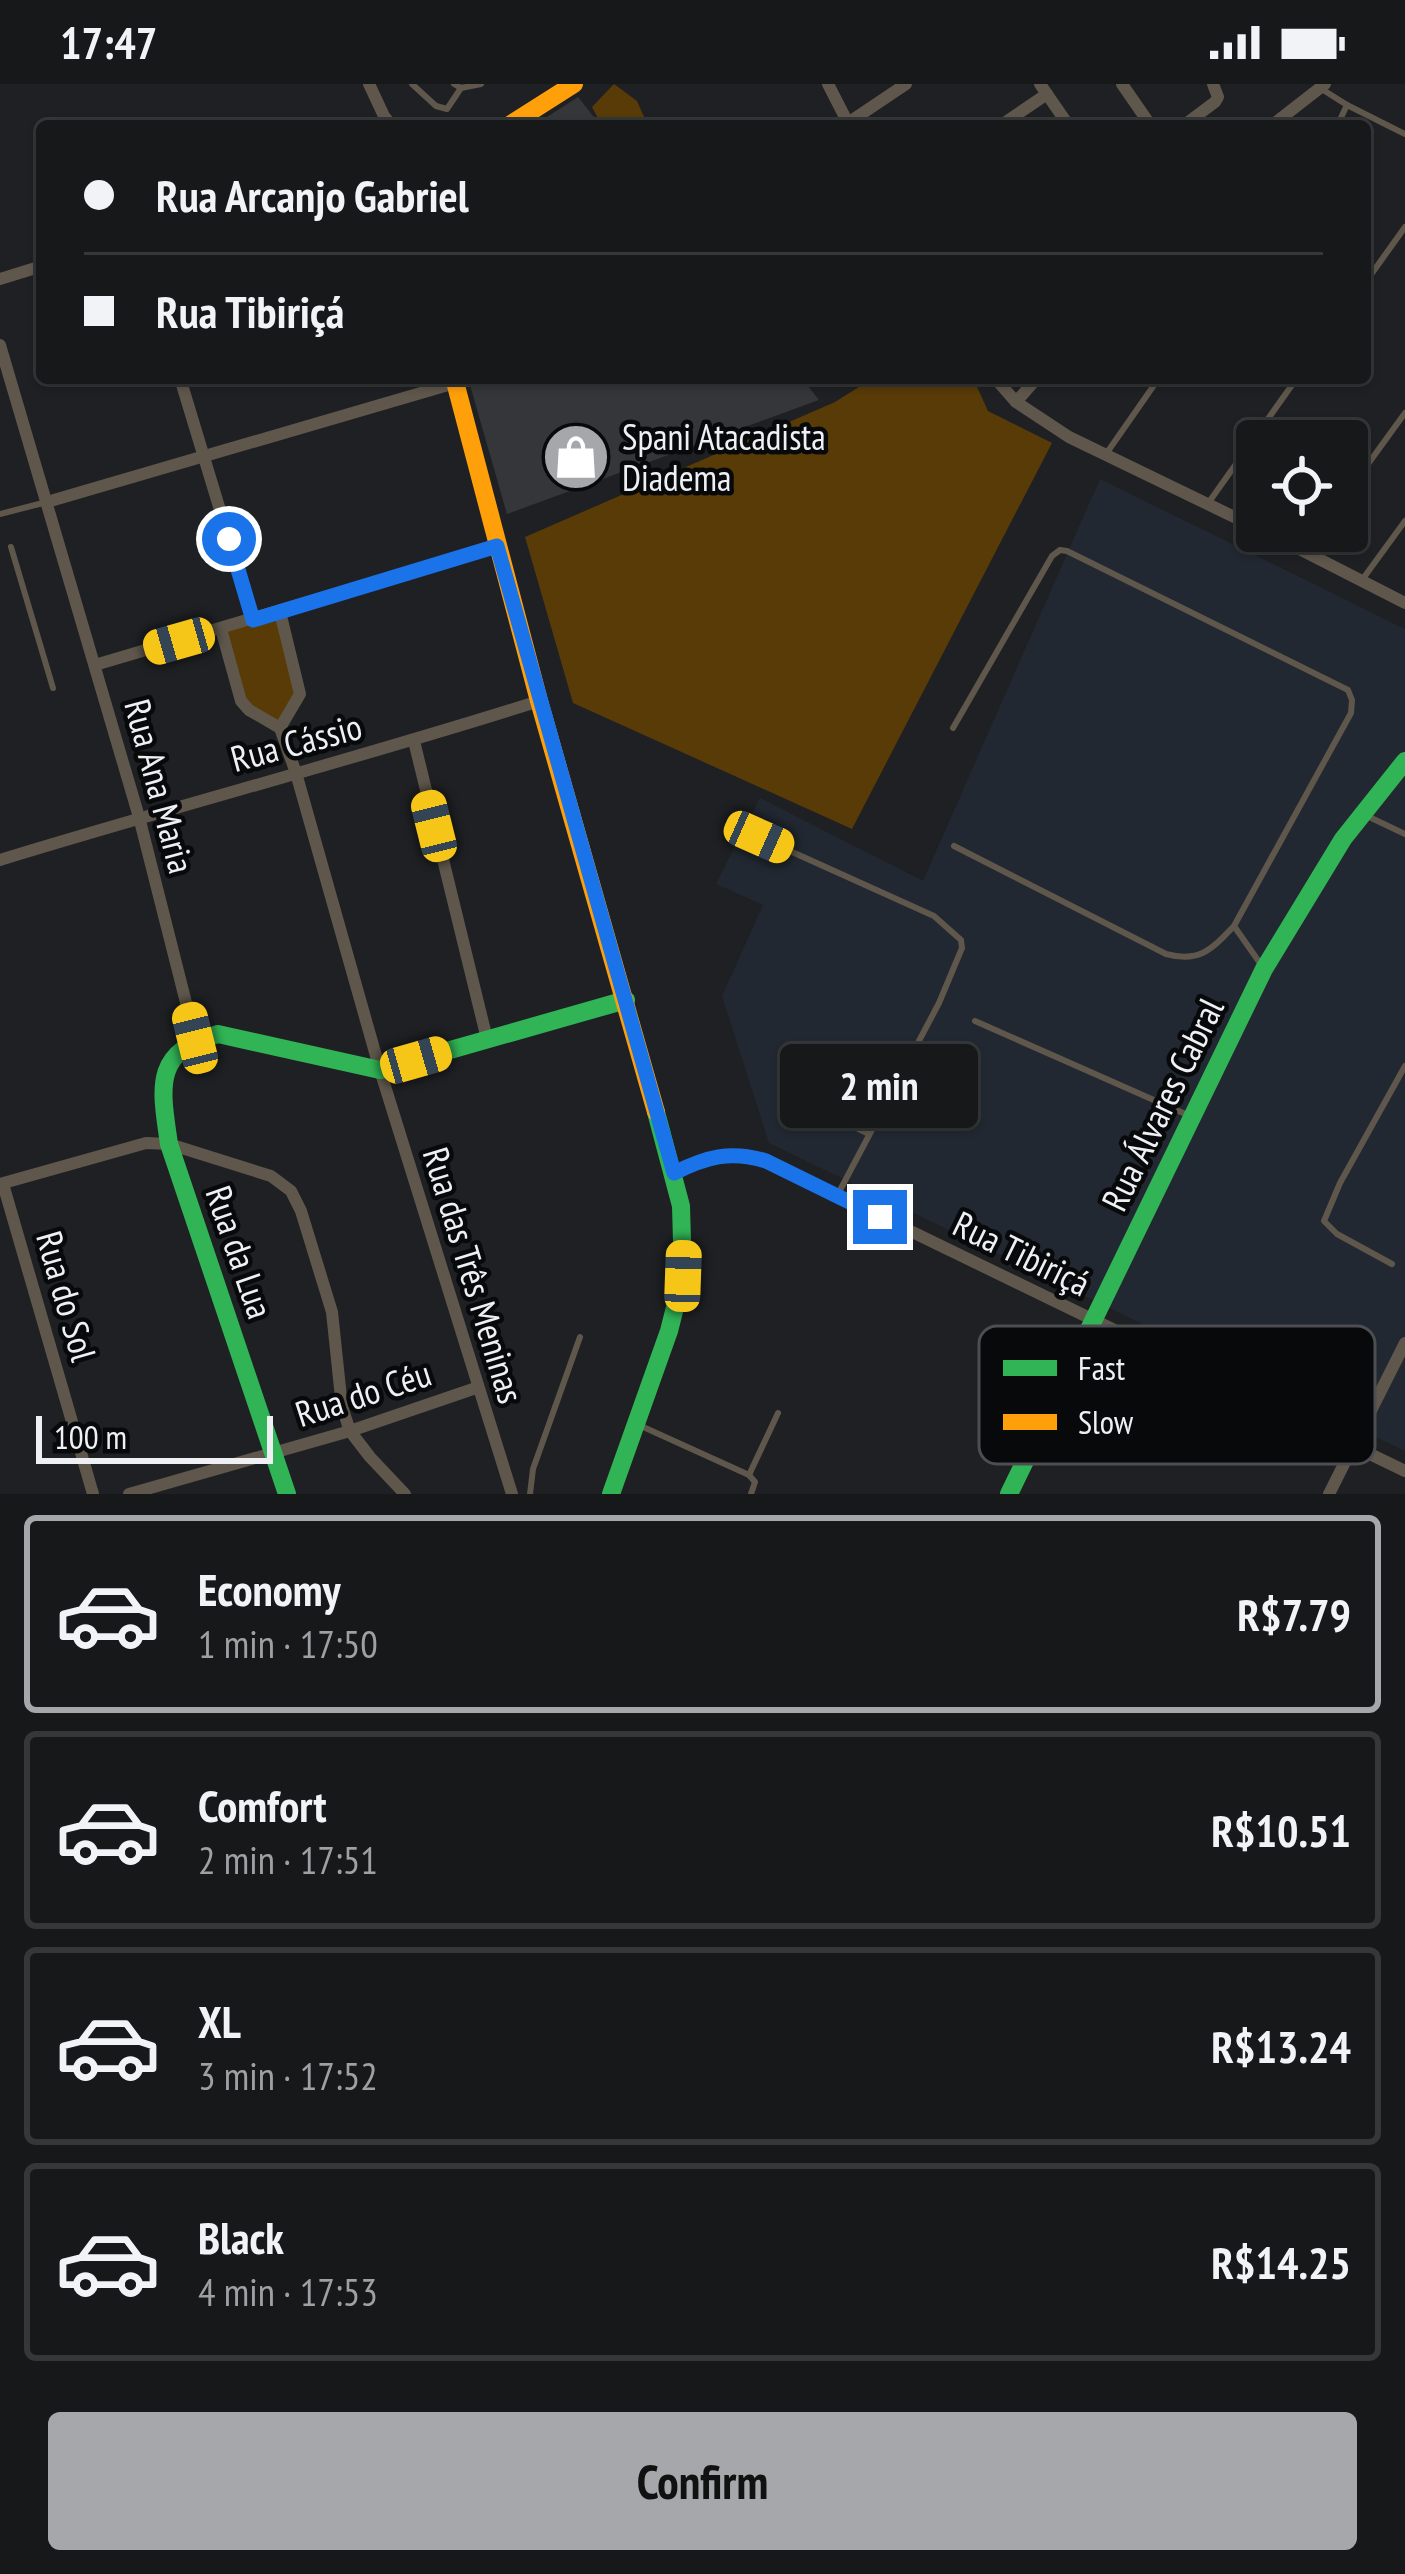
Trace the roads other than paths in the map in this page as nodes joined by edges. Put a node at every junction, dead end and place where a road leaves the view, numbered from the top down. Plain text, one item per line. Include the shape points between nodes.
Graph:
1 (369, 84) edge
2 (412, 84) edge
3 (481, 84) edge
4 (574, 84) edge
5 (827, 84) edge
6 (906, 84) edge
7 (1122, 84) edge
8 (1213, 84) edge
9 (458, 86) edge
10 (1323, 86) edge
11 (1043, 89) edge
12 (550, 91) edge
13 (1347, 105) junction
14 (387, 120) edge
15 (515, 120) edge
16 (847, 120) edge
17 (855, 120) edge
18 (1007, 120) edge
19 (1065, 120) edge
20 (1147, 120) edge
21 (1191, 120) edge
22 (1279, 120) edge
23 (1340, 120) edge
24 (1405, 134) edge
25 (1405, 226) edge
26 (36, 268) edge
27 (1371, 274) edge
28 (0, 279) edge
29 (0, 345) edge
30 (182, 384) edge
31 (444, 384) edge
32 (455, 384) edge
33 (1000, 384) edge
34 (1032, 384) edge
35 (1155, 384) edge
36 (1293, 384) edge
37 (1016, 402) junction
38 (1405, 413) edge
39 (1106, 454) junction
40 (204, 458) junction
41 (1368, 464) edge
42 (46, 502) junction
43 (1207, 505) junction
44 (0, 514) edge
45 (1236, 518) edge
46 (1405, 521) edge
47 (497, 546) junction
48 (11, 547) dead end
49 (1305, 552) edge
50 (1362, 580) junction
51 (1405, 603) edge
52 (280, 612) junction
53 (253, 620) junction
54 (221, 628) junction
55 (95, 665) junction
56 (53, 688) dead end
57 (539, 701) junction
58 (280, 728) junction
59 (953, 728) dead end
60 (413, 741) junction
61 (1405, 761) edge
62 (296, 772) junction
63 (1361, 813) junction
64 (140, 817) junction
65 (1405, 834) edge
66 (759, 837) dead end
67 (954, 846) dead end
68 (0, 860) edge
69 (1234, 926) junction
70 (1264, 969) junction
71 (626, 1000) junction
72 (975, 1021) dead end
73 (195, 1038) junction
74 (487, 1039) junction
75 (1405, 1066) edge
76 (380, 1070) junction
77 (783, 1093) dead end
78 (1193, 1118) junction
79 (869, 1134) junction
80 (169, 1144) junction
81 (674, 1173) junction
82 (2, 1184) edge
83 (838, 1196) junction
84 (1392, 1264) dead end
85 (1094, 1322) junction
86 (1092, 1326) edge
87 (1102, 1326) edge
88 (580, 1337) dead end
89 (1405, 1343) edge
90 (476, 1388) junction
91 (1375, 1404) edge
92 (778, 1413) dead end
93 (635, 1424) junction
94 (350, 1431) junction
95 (274, 1453) junction
96 (1375, 1456) edge
97 (1024, 1464) edge
98 (1345, 1464) edge
99 (1405, 1471) edge
100 (749, 1475) junction
101 (93, 1494) edge
102 (129, 1494) edge
103 (287, 1494) edge
104 (405, 1494) edge
105 (512, 1494) edge
106 (530, 1494) edge
107 (615, 1494) edge
108 (751, 1494) edge
109 (1009, 1494) edge
110 (1329, 1494) edge

1 - 14 street
2 - 9 lane via 447,109
3 - 9 lane
4 - 12 street
5 - 16 street
6 - 17 street
7 - 20 street
8 - 21 street via 1215,101
10 - 13 lane
10 - 22 street
11 - 18 street
11 - 19 street
12 - 15 street
13 - 23 lane
13 - 24 lane
25 - 27 lane
26 - 28 street
29 - 42 street, Rua Ana Maria
30 - 40 street
31 - 40 street
32 - 47 street
33 - 37 street
34 - 37 street
35 - 39 lane
36 - 43 lane
37 - 39 street
38 - 41 lane
39 - 43 street
40 - 42 street
40 - 53 street
42 - 44 lane
42 - 55 street, Rua Ana Maria
43 - 45 street
46 - 50 lane
47 - 52 street
47 - 57 street
48 - 56 lane
49 - 50 street
50 - 51 street
52 - 53 street
52 - 58 street via 299,694
53 - 54 street
54 - 55 street
54 - 58 street via 241,701
55 - 64 street, Rua Ana Maria
57 - 60 street, Rua Cássio
57 - 71 street
58 - 62 street, Rua das Três Meninas
59 - 69 lane via 1060,550 1348,690 1351,713
60 - 62 street, Rua Cássio
60 - 74 street
61 - 63 street, Rua Álvares Cabral
62 - 64 street, Rua Cássio
62 - 76 street, Rua das Três Meninas
63 - 65 lane
63 - 70 street, Rua Álvares Cabral
64 - 68 street, Rua Cássio
64 - 73 street, Rua Ana Maria
66 - 79 lane via 934,916 961,940 939,1003
67 - 69 lane via 1166,954 1196,956
69 - 70 lane
70 - 78 street, Rua Álvares Cabral
71 - 74 street
71 - 81 street
72 - 78 lane
73 - 76 street via 233,1036
73 - 80 street, Rua da Lua via 164,1076
74 - 76 street
75 - 84 lane via 1324,1221
76 - 90 street, Rua das Três Meninas
77 - 79 lane
78 - 85 street, Rua Álvares Cabral
79 - 83 lane
80 - 82 street via 126,1147
80 - 94 street via 271,1176 291,1191 332,1312
80 - 95 street, Rua da Lua
81 - 83 street, Rua Tibiriçá via 746,1154
81 - 93 street via 683,1276
82 - 101 street, Rua do Sol
83 - 85 street, Rua Tibiriçá
85 - 86 street, Rua Álvares Cabral
85 - 87 street, Rua Tibiriçá
88 - 106 lane
89 - 91 street
90 - 94 street, Rua do Céu
90 - 105 street, Rua das Três Meninas
92 - 100 lane
93 - 100 lane
93 - 107 street
94 - 95 street, Rua do Céu
94 - 104 street
95 - 102 street, Rua do Céu
95 - 103 street, Rua da Lua
96 - 99 street, Rua Tibiriçá
97 - 109 street, Rua Álvares Cabral
98 - 110 street
100 - 108 lane

